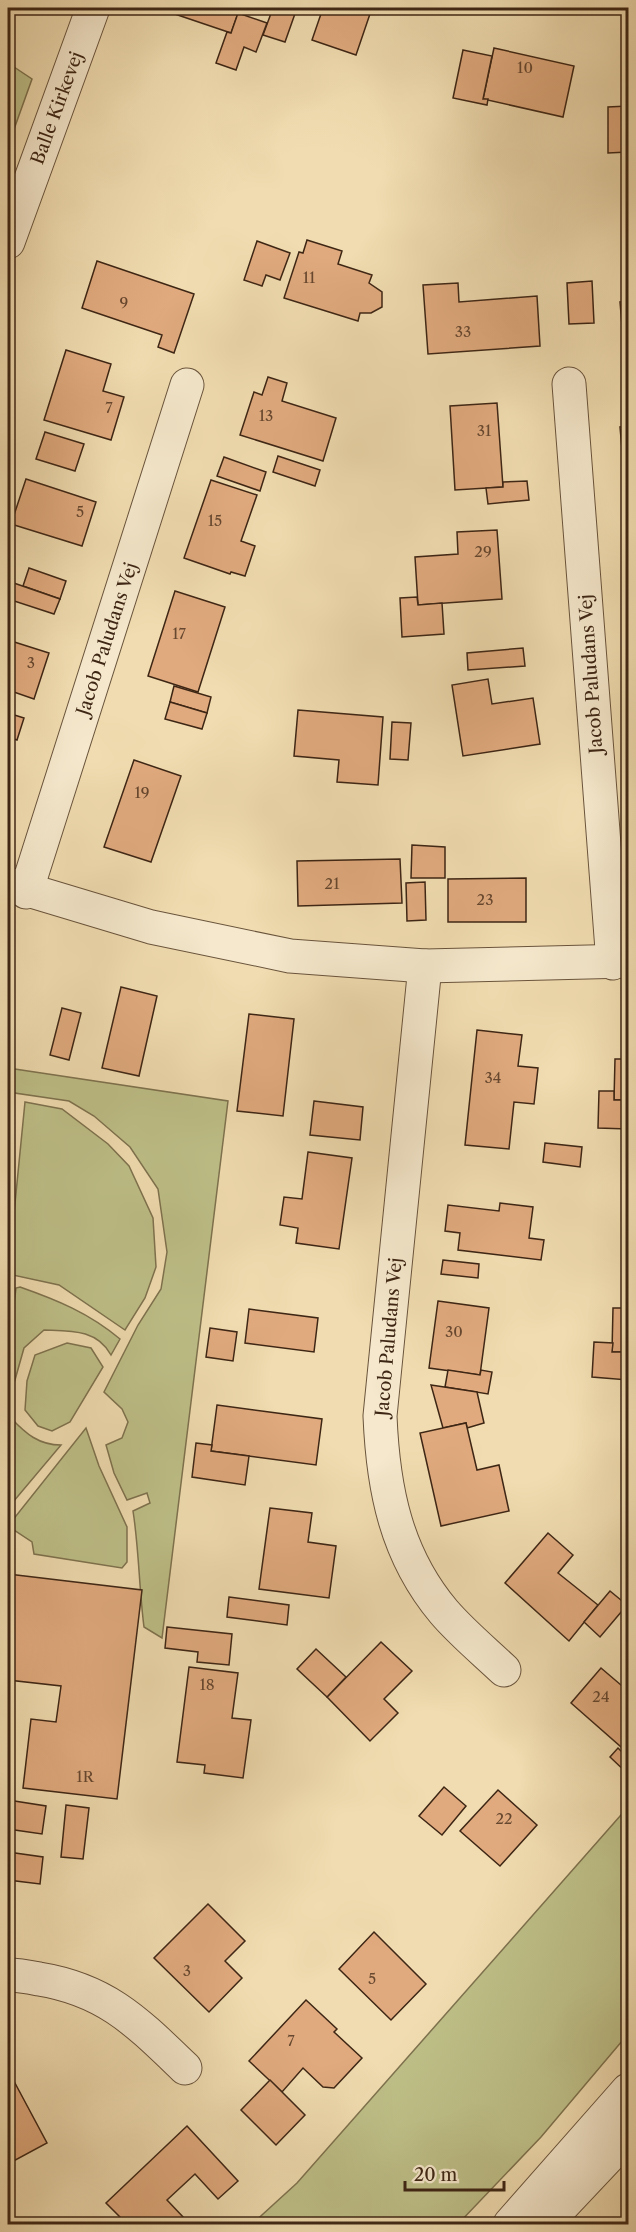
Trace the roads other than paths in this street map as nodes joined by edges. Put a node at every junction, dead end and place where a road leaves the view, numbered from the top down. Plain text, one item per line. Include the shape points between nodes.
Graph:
1 (93, 8) edge
2 (8, 242) edge
3 (569, 384) dead end
4 (187, 385) dead end
5 (17, 888) edge
6 (621, 962) edge
7 (425, 966) junction
8 (504, 1670) dead end
9 (8, 1975) edge
10 (185, 2068) dead end
11 (628, 2090) edge
12 (628, 2136) edge
13 (510, 2224) edge
14 (545, 2224) edge

1 - 2 street, Balle Kirkevej
3 - 6 street, Jacob Paludans Vej
4 - 5 street, Jacob Paludans Vej
5 - 7 street, Jacob Paludans Vej via 151,927 290,956
6 - 7 street, Jacob Paludans Vej
7 - 8 street, Jacob Paludans Vej via 380,1416 382,1467 393,1516 412,1563 444,1612
9 - 10 street via 59,1982 99,1995 137,2022
11 - 13 street
12 - 14 street

